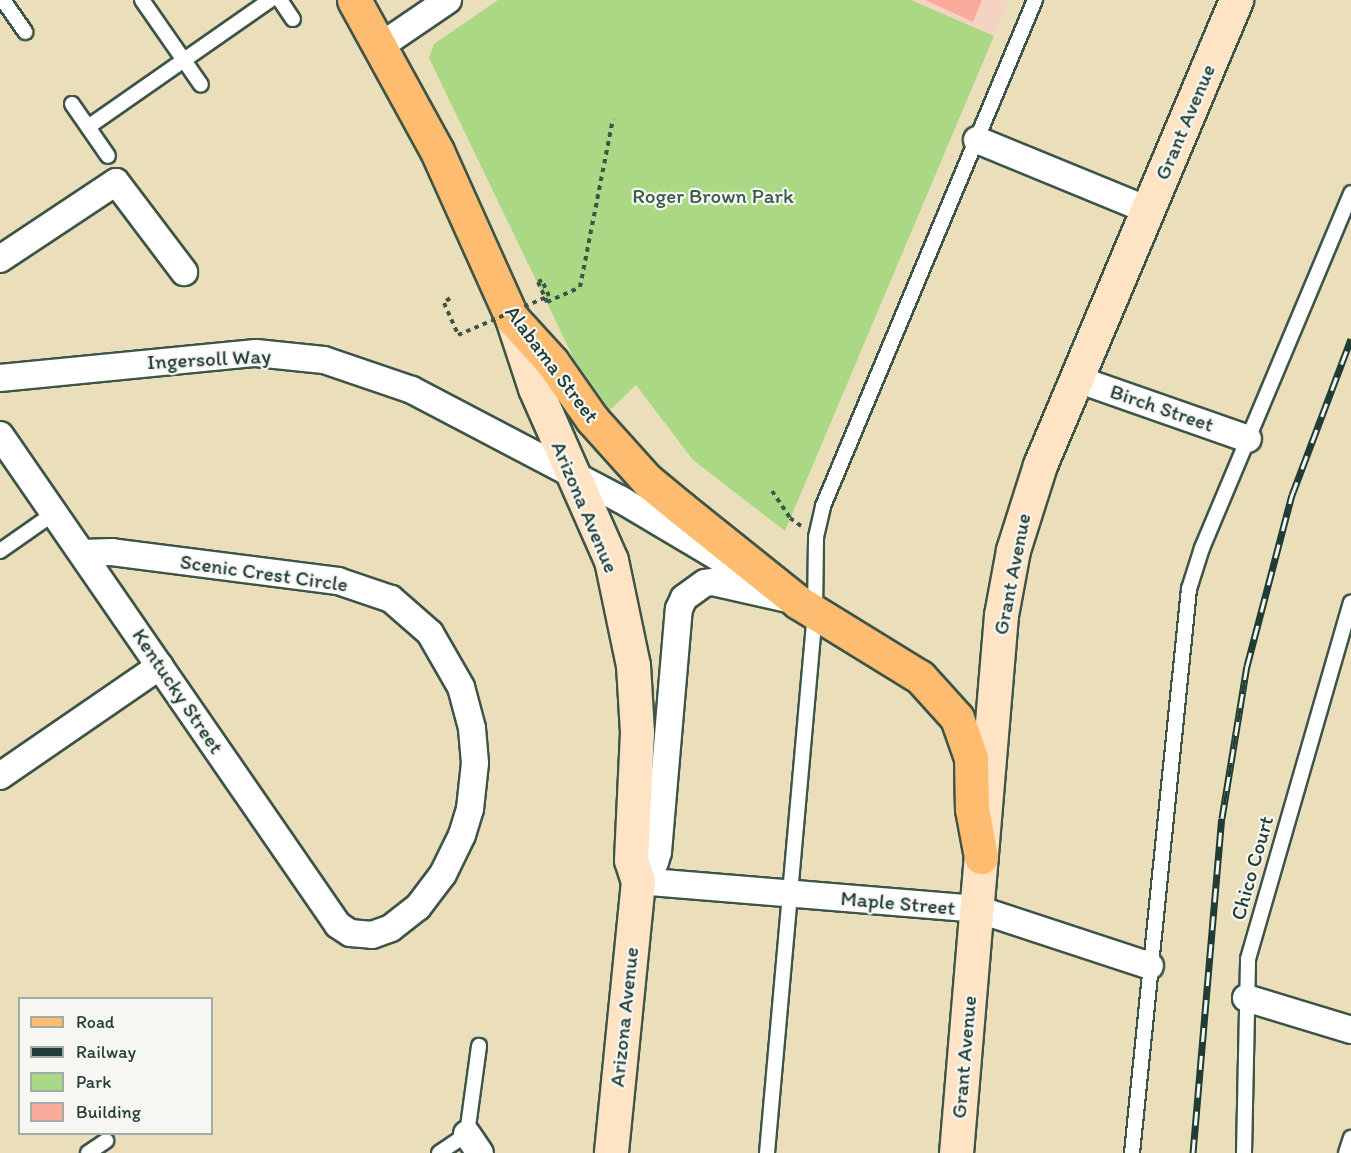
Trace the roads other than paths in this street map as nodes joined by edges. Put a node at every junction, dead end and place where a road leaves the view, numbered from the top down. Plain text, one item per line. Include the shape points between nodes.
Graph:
1 (142, 0) edge
2 (270, 0) edge
3 (280, 0) edge
4 (354, 0) edge
5 (448, 0) edge
6 (1035, 0) edge
7 (1236, 0) edge
8 (8, 2) edge
9 (293, 19) dead end
10 (25, 32) dead end
11 (382, 45) junction
12 (183, 60) junction
13 (201, 84) dead end
14 (72, 104) dead end
15 (88, 127) junction
16 (977, 140) junction
17 (108, 156) dead end
18 (1351, 193) edge
19 (1148, 210) junction
20 (0, 259) edge
21 (184, 272) dead end
22 (526, 311) junction
23 (0, 378) edge
24 (1077, 379) junction
25 (0, 435) edge
26 (1248, 439) junction
27 (573, 474) junction
28 (53, 514) junction
29 (0, 551) edge
30 (82, 553) junction
31 (1351, 603) edge
32 (806, 607) junction
33 (160, 666) junction
34 (0, 776) edge
35 (981, 857) junction
36 (638, 881) junction
37 (790, 894) junction
38 (977, 909) junction
39 (364, 936) joint
40 (1150, 966) junction
41 (1246, 998) junction
42 (1351, 1030) edge
43 (479, 1046) dead end
44 (1351, 1138) edge
45 (106, 1141) dead end
46 (473, 1144) edge
47 (88, 1153) edge
48 (439, 1153) edge
49 (611, 1153) edge
50 (767, 1153) edge
51 (956, 1153) edge
52 (1132, 1153) edge
53 (1244, 1153) edge
54 (1346, 1153) edge

1 - 12 lane
2 - 12 lane
3 - 9 lane
4 - 11 main road, Alabama Street
5 - 11 street
6 - 16 lane
7 - 19 main road, Grant Avenue
8 - 10 lane
11 - 22 main road, Alabama Street
12 - 13 lane
12 - 15 lane
14 - 15 lane
15 - 17 lane
16 - 19 street
16 - 32 lane via 823,506
18 - 26 lane
19 - 24 main road, Grant Avenue
20 - 21 street via 116,182
22 - 27 main road, Arizona Avenue via 535,388
22 - 32 main road, Alabama Street via 552,362 592,419 647,480
23 - 27 street, Ingersoll Way via 256,353 324,360 412,390
24 - 26 street, Birch Street
24 - 35 main road, Grant Avenue via 1040,465 1013,550 1001,615
25 - 28 street, Kentucky Street
26 - 40 lane via 1189,589
27 - 32 street, Alabama Street
27 - 36 main road, Arizona Avenue via 611,560 633,665 637,732 631,860
28 - 29 lane
28 - 30 street, Kentucky Street
30 - 33 street, Kentucky Street
30 - 39 street, Scenic Crest Circle via 112,552 365,587 391,599 430,633 461,687 472,728 475,764 470,809 443,874 418,907 391,928
31 - 41 lane, Chico Court via 1248,959
32 - 35 main road, Alabama Street via 920,678 957,718 971,758 972,809
32 - 36 street via 712,582 684,598 678,609 657,852 655,862
32 - 37 lane
33 - 34 street
33 - 39 street, Kentucky Street via 338,925
35 - 38 main road, Grant Avenue
36 - 37 street, Maple Street
36 - 49 main road, Arizona Avenue
37 - 38 street, Maple Street
37 - 50 lane
38 - 40 street, Maple Street
38 - 51 main road, Grant Avenue
40 - 52 lane
41 - 42 street
41 - 53 lane, Chico Court
43 - 46 lane
44 - 54 lane
45 - 47 lane
46 - 48 lane

